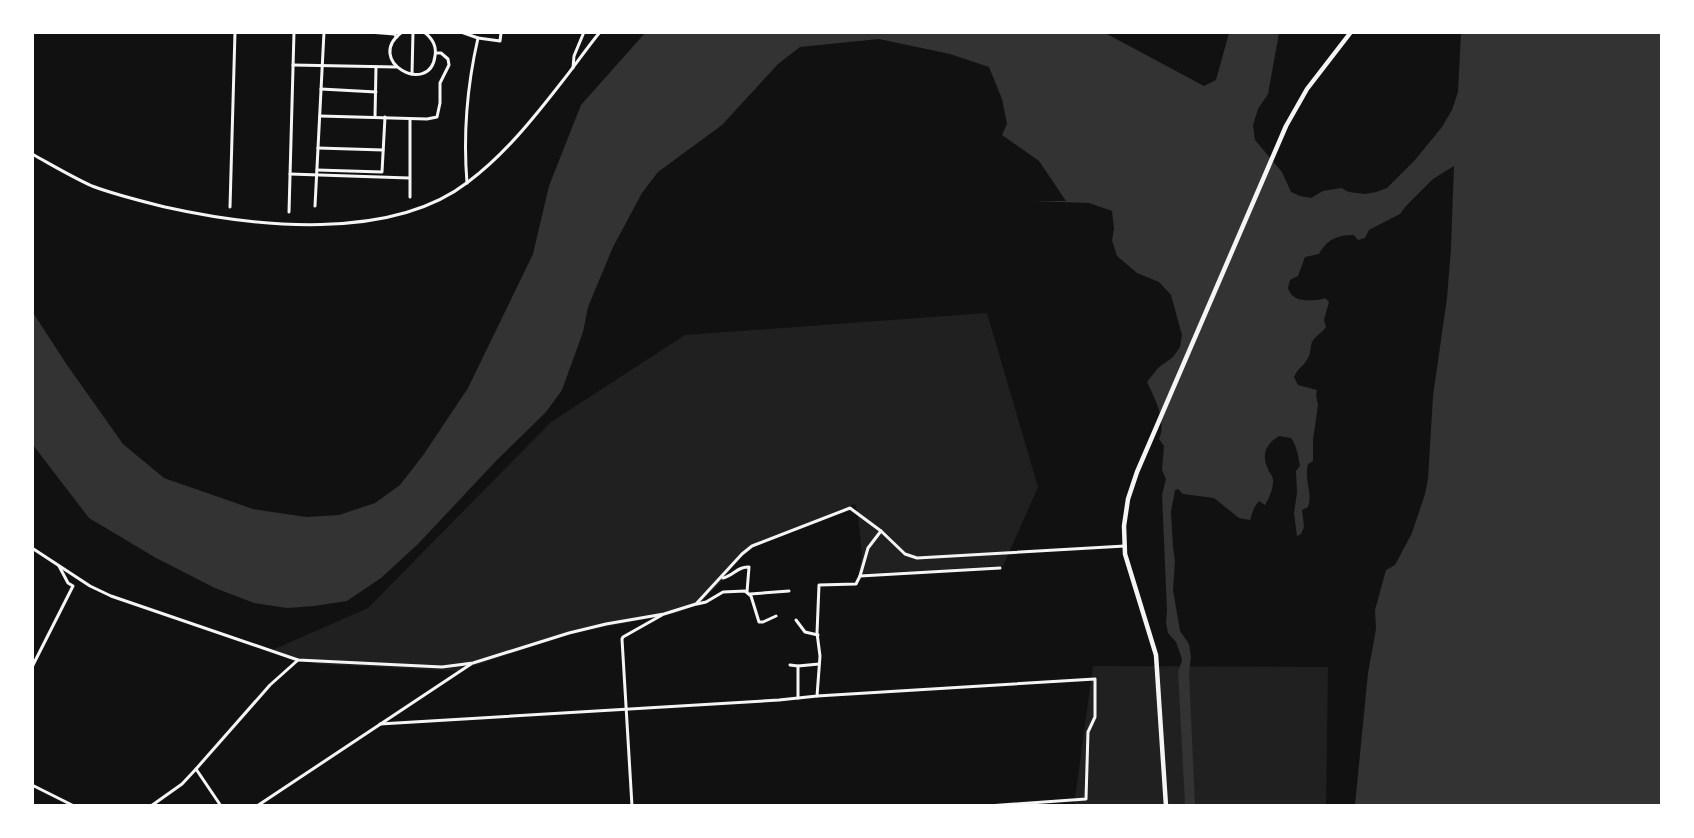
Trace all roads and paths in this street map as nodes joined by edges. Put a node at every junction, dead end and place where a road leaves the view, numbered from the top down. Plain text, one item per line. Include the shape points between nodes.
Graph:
1 (235, 32) edge
2 (294, 32) edge
3 (324, 32) edge
4 (369, 32) edge
5 (402, 32) edge
6 (413, 32) edge
7 (424, 32) edge
8 (460, 32) edge
9 (584, 32) edge
10 (600, 32) edge
11 (1351, 32) edge
12 (501, 33) edge
13 (397, 37) junction
14 (478, 38) junction
15 (436, 53) junction
16 (293, 65) junction
17 (322, 66) junction
18 (376, 67) junction
19 (396, 67) junction
20 (572, 68) junction
21 (412, 75) junction
22 (321, 89) junction
23 (376, 92) junction
24 (320, 116) junction
25 (375, 117) junction
26 (384, 118) junction
27 (410, 119) junction
28 (318, 148) junction
29 (383, 150) junction
30 (32, 154) edge
31 (317, 170) junction
32 (290, 174) junction
33 (317, 175) junction
34 (409, 178) junction
35 (467, 183) junction
36 (410, 197) dead end
37 (315, 206) dead end
38 (230, 207) dead end
39 (289, 212) dead end
40 (881, 531) junction
41 (1125, 546) junction
42 (32, 548) edge
43 (59, 566) junction
44 (1000, 568) dead end
45 (860, 576) junction
46 (722, 578) junction
47 (789, 591) dead end
48 (748, 593) junction
49 (696, 604) junction
50 (664, 614) junction
51 (776, 616) dead end
52 (796, 620) dead end
53 (818, 635) junction
54 (298, 660) junction
55 (473, 663) junction
56 (819, 664) junction
57 (790, 665) dead end
58 (798, 666) junction
59 (32, 667) edge
60 (817, 696) junction
61 (798, 698) junction
62 (625, 708) junction
63 (380, 724) junction
64 (196, 770) junction
65 (32, 785) edge
66 (74, 806) edge
67 (151, 806) edge
68 (221, 806) edge
69 (257, 806) edge
70 (632, 806) edge
71 (988, 806) edge
72 (1166, 806) edge

1 - 38 street
2 - 16 street
3 - 17 street
4 - 13 street
5 - 13 street
6 - 21 street
7 - 15 street via 430,36
8 - 14 street
9 - 20 street
10 - 20 street
11 - 41 main road via 1307,89 1280,142 1128,499
12 - 14 street via 500,41
13 - 19 street via 391,55
14 - 35 street via 466,121
15 - 21 street via 431,66
15 - 27 street via 446,56 449,65 440,83 437,117
16 - 17 street
16 - 32 street
17 - 18 street
17 - 22 street
18 - 19 street
18 - 23 street
19 - 21 street
20 - 35 street via 519,134
22 - 23 street
22 - 24 street
23 - 25 street
24 - 25 street
24 - 28 street
25 - 26 street
26 - 27 street
26 - 29 street
27 - 34 street
28 - 29 street
28 - 31 street
29 - 31 street via 382,172
30 - 35 street via 93,186 136,200 231,220 264,223 372,220 403,214 442,198
31 - 33 street
32 - 33 street
32 - 39 street
33 - 34 street
33 - 37 street
34 - 36 street
40 - 41 street via 905,554 917,558
40 - 45 street via 868,548
40 - 46 street via 850,508 752,546
41 - 72 main road via 1156,655
42 - 43 street
43 - 54 street via 111,596
43 - 59 street via 72,586
44 - 45 street
45 - 53 street via 856,584 819,585
46 - 48 street via 743,567 749,568
46 - 49 street
47 - 48 street
48 - 49 street via 723,592
48 - 51 street via 760,622
49 - 50 street
50 - 55 street via 569,633
50 - 62 street via 622,639
52 - 53 street via 805,632
53 - 56 street
54 - 55 street via 442,667
54 - 64 street via 270,685
55 - 63 street
56 - 58 street
56 - 60 street
57 - 58 street
58 - 61 street
60 - 61 street
60 - 71 street via 1095,679 1095,717 1088,732 1086,799
61 - 62 street
62 - 63 street
62 - 70 street
63 - 69 street
64 - 67 street
64 - 68 street
65 - 66 street

